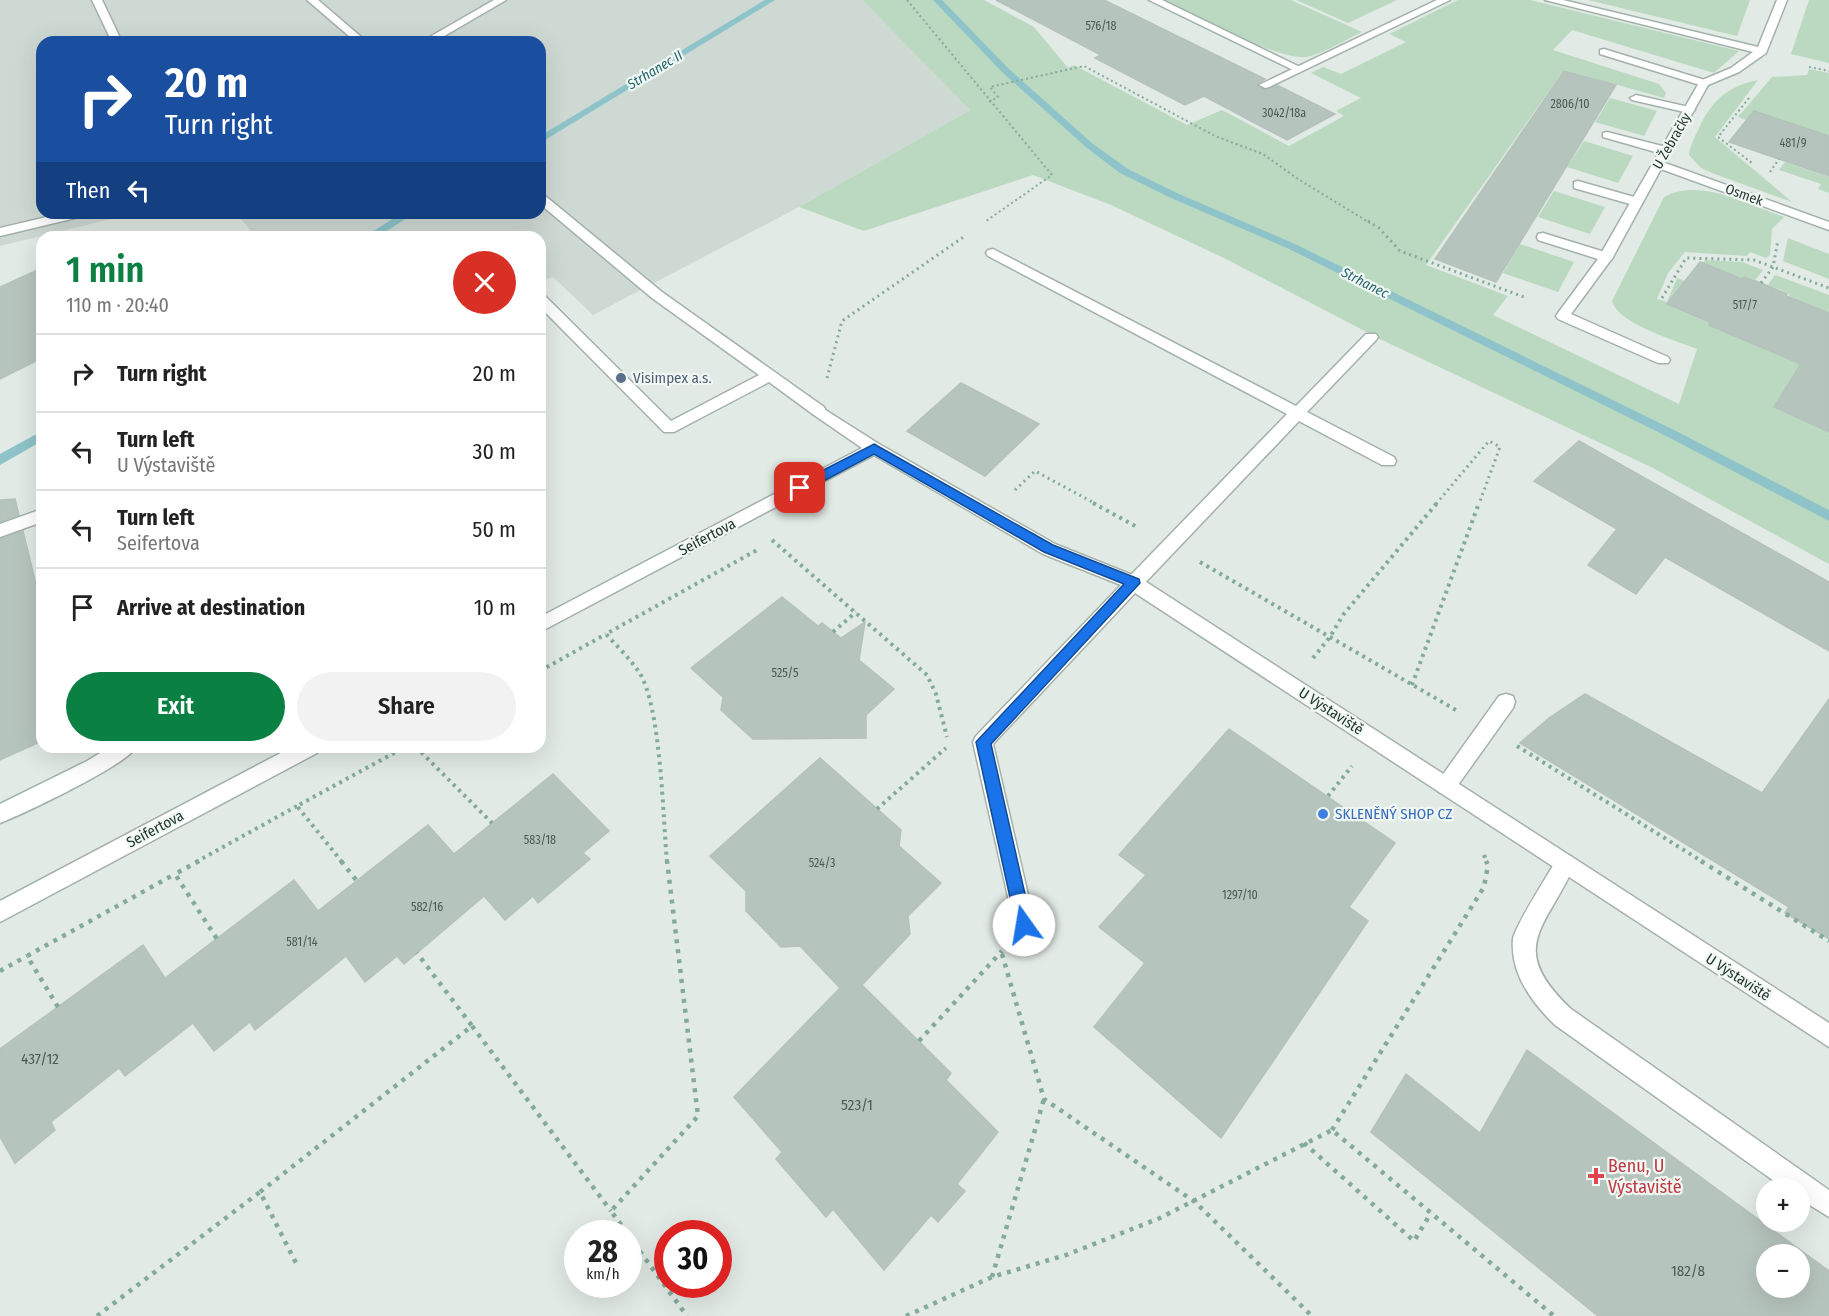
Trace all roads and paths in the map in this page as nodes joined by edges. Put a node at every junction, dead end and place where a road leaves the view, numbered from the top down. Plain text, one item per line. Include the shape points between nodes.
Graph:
1 (97, 0) edge
2 (312, 0) edge
3 (501, 0) edge
4 (907, 0) edge
5 (1154, 0) edge
6 (1445, 0) edge
7 (1550, 0) edge
8 (1782, 0) edge
9 (114, 36) edge
10 (355, 36) edge
11 (437, 36) edge
12 (1762, 51) junction
13 (1604, 52) dead end
14 (1809, 67) dead end
15 (1299, 69) junction
16 (1829, 71) edge
17 (1704, 84) junction
18 (1265, 85) dead end
19 (1750, 96) dead end
20 (1636, 98) dead end
21 (989, 102) junction
22 (1689, 110) junction
23 (1607, 135) dead end
24 (1666, 151) junction
25 (1779, 159) dead end
26 (1752, 163) dead end
27 (1658, 164) junction
28 (1761, 168) dead end
29 (1770, 172) junction
30 (1779, 177) dead end
31 (1578, 185) dead end
32 (1637, 202) junction
33 (546, 203) edge
34 (55, 219) edge
35 (985, 222) dead end
36 (1829, 226) edge
37 (0, 232) edge
38 (1779, 233) dead end
39 (966, 235) dead end
40 (1543, 237) dead end
41 (993, 253) dead end
42 (1606, 257) junction
43 (1773, 267) junction
44 (1761, 283) dead end
45 (1829, 288) edge
46 (1524, 297) dead end
47 (1662, 298) dead end
48 (546, 305) edge
49 (1371, 337) dead end
50 (1663, 360) dead end
51 (770, 376) junction
52 (819, 411) junction
53 (1297, 414) junction
54 (874, 448) junction
55 (1388, 461) dead end
56 (989, 514) junction
57 (36, 517) edge
58 (0, 531) edge
59 (761, 545) dead end
60 (1170, 545) junction
61 (1134, 583) junction
62 (856, 612) dead end
63 (546, 622) edge
64 (833, 632) dead end
65 (606, 634) junction
66 (546, 668) edge
67 (1291, 685) junction
68 (1412, 685) dead end
69 (1506, 702) dead end
70 (949, 745) dead end
71 (116, 753) edge
72 (299, 753) edge
73 (394, 753) edge
74 (422, 753) edge
75 (1354, 763) dead end
76 (1446, 786) junction
77 (1328, 796) dead end
78 (297, 807) junction
79 (877, 809) dead end
80 (0, 814) edge
81 (492, 823) dead end
82 (1480, 844) dead end
83 (1565, 864) junction
84 (175, 874) junction
85 (357, 880) dead end
86 (0, 912) edge
87 (1024, 925) dead end
88 (218, 939) dead end
89 (1002, 951) dead end
90 (417, 953) dead end
91 (27, 956) junction
92 (0, 971) edge
93 (58, 1007) dead end
94 (472, 1026) junction
95 (1829, 1036) edge
96 (919, 1041) dead end
97 (1044, 1099) dead end
98 (1332, 1130) junction
99 (1304, 1143) junction
100 (260, 1192) junction
101 (1829, 1205) edge
102 (611, 1211) junction
103 (1431, 1213) junction
104 (618, 1220) edge
105 (642, 1253) edge
106 (296, 1263) dead end
107 (992, 1278) junction
108 (97, 1316) edge
109 (687, 1316) edge
110 (906, 1316) edge
111 (1554, 1316) edge

1 - 9 street
2 - 10 street
3 - 11 street
4 - 21 path
5 - 15 street
6 - 15 street
7 - 12 street
8 - 12 street
12 - 17 street via 1735,70
13 - 17 street
14 - 16 path
15 - 18 street
17 - 22 street, U Žebračky
19 - 26 path via 1718,137
20 - 22 street
21 - 35 path via 1053,175
21 - 46 path via 998,97 990,87 1084,66 1215,136 1263,154 1378,228 1400,251
22 - 24 street, U Žebračky
23 - 24 street
24 - 27 street, U Žebračky
25 - 29 path
27 - 32 street, U Žebračky
27 - 36 street, Osmek
28 - 29 path
29 - 30 path
31 - 32 street
32 - 42 street, U Žebračky
33 - 51 street, U Výstaviště via 657,295
34 - 37 street
38 - 43 path
39 - 52 path via 842,321
40 - 42 street
41 - 53 street
42 - 50 street, U Žebračky via 1563,316
43 - 44 path
43 - 45 path
43 - 47 path via 1754,260 1686,258
48 - 51 street via 669,428
49 - 53 street
51 - 52 street, U Výstaviště
52 - 54 street, U Výstaviště
53 - 55 street
53 - 60 street
54 - 56 street, U Výstaviště
54 - 63 street, Seifertova
56 - 60 path via 1035,471
56 - 61 street, U Výstaviště via 1048,549
57 - 58 street
59 - 65 path via 754,553
60 - 61 street
61 - 67 street, U Výstaviště
61 - 87 street via 983,742
62 - 64 path
65 - 66 path
65 - 102 path via 640,673 649,696 698,1116
67 - 68 path via 1343,615 1489,441 1500,447
67 - 76 street, U Výstaviště
69 - 76 street
70 - 79 path
71 - 80 street
72 - 86 street, Seifertova
73 - 78 path
74 - 81 path
75 - 77 path
76 - 83 street, U Výstaviště
78 - 84 path
78 - 85 path
82 - 98 path via 1488,865 1484,887
83 - 95 street, U Výstaviště
83 - 101 street via 1524,938 1531,977 1544,999 1563,1017
84 - 88 path
84 - 91 path
89 - 96 path
90 - 94 path
91 - 92 path
91 - 93 path
94 - 100 path
94 - 102 path
97 - 107 path
98 - 99 path
98 - 103 path
99 - 103 path via 1414,1241
99 - 107 path via 1160,1218 1066,1255
100 - 106 path
100 - 108 path
102 - 104 path
103 - 111 path
105 - 109 path
107 - 110 path

